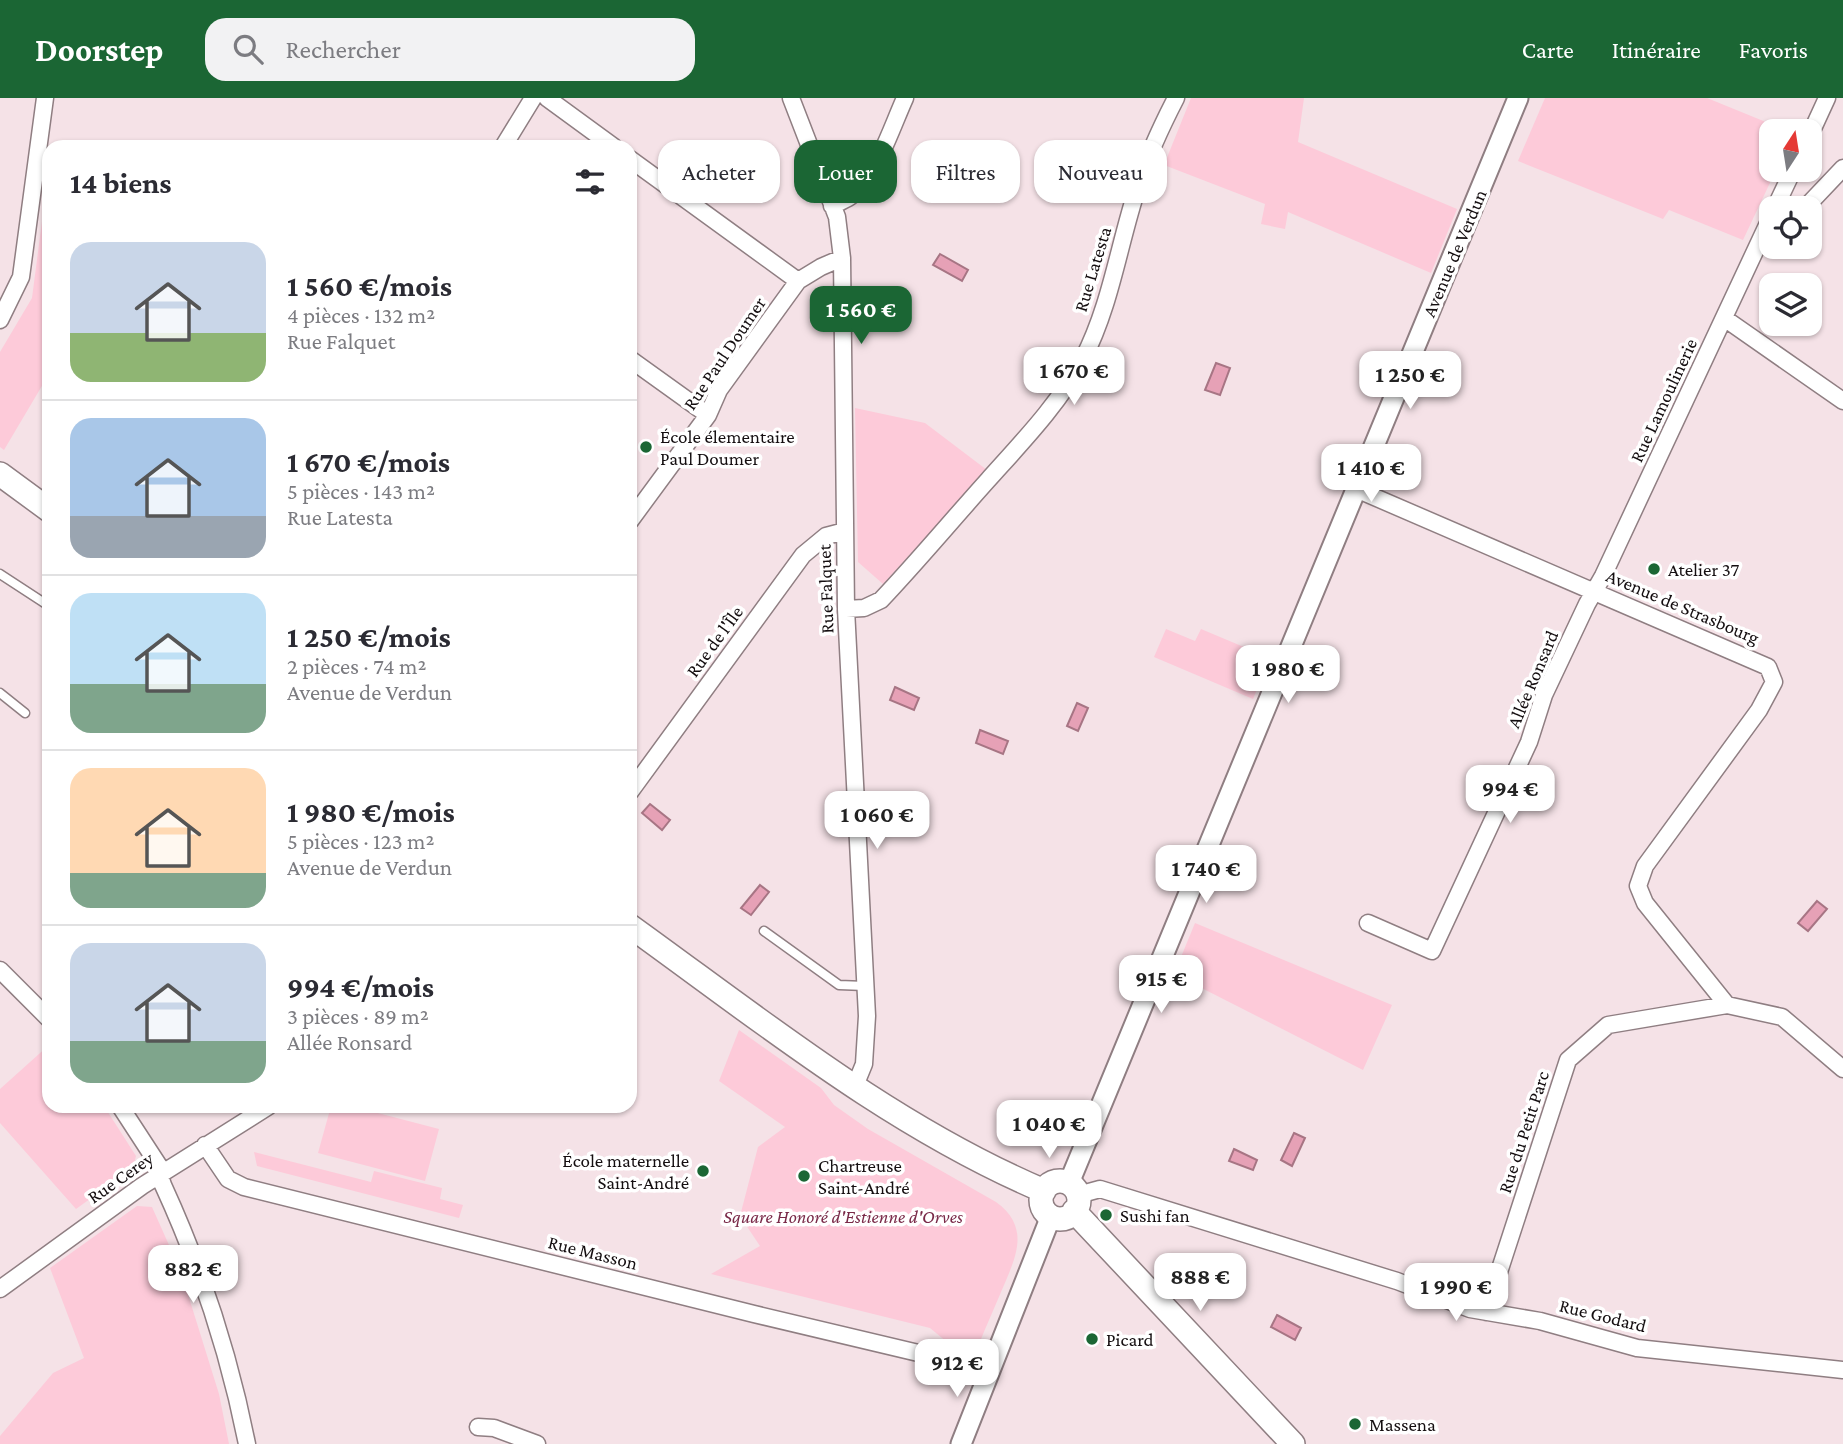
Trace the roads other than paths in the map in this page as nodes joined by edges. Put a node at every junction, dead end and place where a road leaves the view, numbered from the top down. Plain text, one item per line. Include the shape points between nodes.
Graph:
1 (45, 98) edge
2 (533, 98) edge
3 (547, 98) edge
4 (791, 98) edge
5 (905, 98) edge
6 (1176, 98) edge
7 (1518, 98) edge
8 (1827, 98) edge
9 (1817, 119) edge
10 (507, 140) edge
11 (604, 140) edge
12 (637, 164) edge
13 (1843, 169) edge
14 (1817, 196) edge
15 (832, 206) junction
16 (1759, 245) edge
17 (842, 258) junction
18 (798, 281) junction
19 (1724, 318) junction
20 (0, 320) edge
21 (637, 364) edge
22 (1843, 401) edge
23 (708, 415) junction
24 (0, 474) edge
25 (1356, 489) junction
26 (42, 505) edge
27 (637, 511) edge
28 (845, 531) junction
29 (0, 574) edge
30 (1596, 591) junction
31 (42, 601) edge
32 (846, 609) junction
33 (0, 693) edge
34 (25, 713) dead end
35 (637, 782) edge
36 (1368, 923) dead end
37 (637, 931) edge
38 (764, 931) dead end
39 (0, 970) edge
40 (865, 986) junction
41 (1727, 1004) junction
42 (42, 1013) edge
43 (1843, 1069) edge
44 (855, 1086) junction
45 (125, 1113) edge
46 (258, 1113) edge
47 (205, 1145) junction
48 (163, 1172) junction
49 (1044, 1191) junction
50 (1074, 1196) junction
51 (1051, 1216) junction
52 (0, 1289) edge
53 (1486, 1312) junction
54 (990, 1370) junction
55 (1843, 1370) edge
56 (478, 1427) dead end
57 (247, 1444) edge
58 (537, 1444) edge
59 (961, 1444) edge
60 (1293, 1444) edge

1 - 20 street via 21,277
2 - 10 street
3 - 11 street
4 - 15 street, Rue Falquet
5 - 15 street via 859,188
6 - 32 street, Rue Latesta via 1137,188 1102,311 1064,389 881,600 864,608
7 - 25 street, Avenue de Verdun
8 - 9 street
12 - 18 street
13 - 14 street
15 - 17 street, Rue Falquet
16 - 19 street, Rue Lamoulinerie
17 - 18 street, Rue Paul Doumer
17 - 28 street, Rue Falquet
18 - 23 street, Rue Paul Doumer via 719,390
19 - 22 street
19 - 30 street, Rue Lamoulinerie
21 - 23 street
23 - 27 street, Rue Paul Doumer
24 - 26 main road
25 - 30 street, Avenue de Strasbourg
25 - 50 street, Avenue de Verdun
28 - 32 street, Rue Falquet
28 - 35 street, Rue de l'Île via 826,536 803,555
29 - 31 lane
30 - 36 street, Allée Ronsard via 1544,695 1529,742 1432,951
30 - 41 street, Avenue de Strasbourg via 1760,662 1771,671 1774,682 1759,710 1645,866 1638,886 1645,903
32 - 40 street, Rue Falquet
33 - 34 lane
37 - 44 main road
38 - 40 lane via 839,985
39 - 42 street
40 - 44 street, Rue Falquet via 864,1064
41 - 43 street, Rue du Petit Parc via 1782,1017
41 - 53 street, Rue du Petit Parc via 1608,1024 1568,1060
44 - 49 main road via 914,1123
45 - 48 street
46 - 47 street, Rue Cerey
47 - 48 street, Rue Cerey
47 - 54 street, Rue Masson via 228,1179 244,1187
48 - 52 street, Rue Cerey
48 - 57 street via 161,1179 209,1295 231,1367
49 - 50 main road via 1055,1182
49 - 51 main road via 1042,1205
50 - 51 main road via 1065,1218
50 - 53 street, Rue Godard via 1100,1189
50 - 60 main road
51 - 54 street
53 - 55 street, Rue Godard via 1539,1321 1637,1348
54 - 59 street
56 - 58 street via 494,1427

